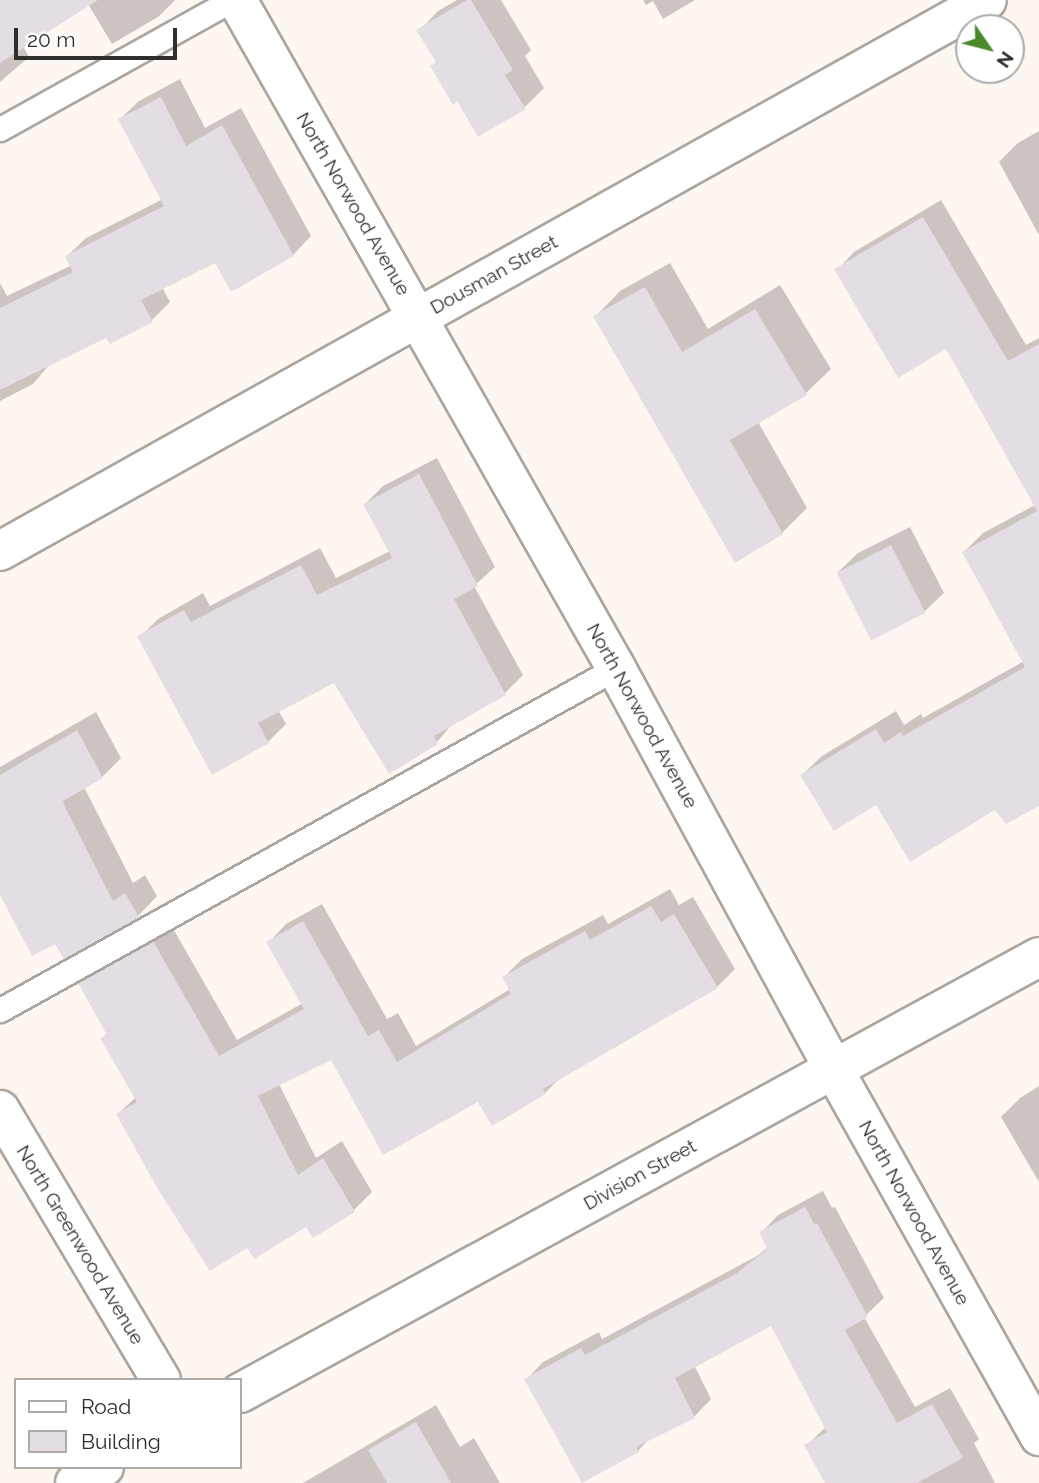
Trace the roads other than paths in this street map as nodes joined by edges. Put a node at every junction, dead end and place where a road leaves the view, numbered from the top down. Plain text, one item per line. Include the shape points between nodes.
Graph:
1 (235, 0) edge
2 (987, 0) edge
3 (0, 129) edge
4 (418, 318) junction
5 (0, 551) edge
6 (616, 668) junction
7 (1039, 957) edge
8 (0, 1010) edge
9 (834, 1070) junction
10 (0, 1110) edge
11 (160, 1378) edge
12 (242, 1392) edge
13 (1039, 1436) edge
14 (100, 1469) edge
15 (75, 1483) edge

1 - 3 lane
1 - 4 street, North Norwood Avenue
2 - 4 street, Dousman Street
4 - 5 street, Dousman Street
4 - 6 street, North Norwood Avenue
6 - 8 lane
6 - 9 street, North Norwood Avenue
7 - 9 street, Division Street
9 - 12 street, Division Street
9 - 13 street, North Norwood Avenue
10 - 11 street, North Greenwood Avenue
14 - 15 street

